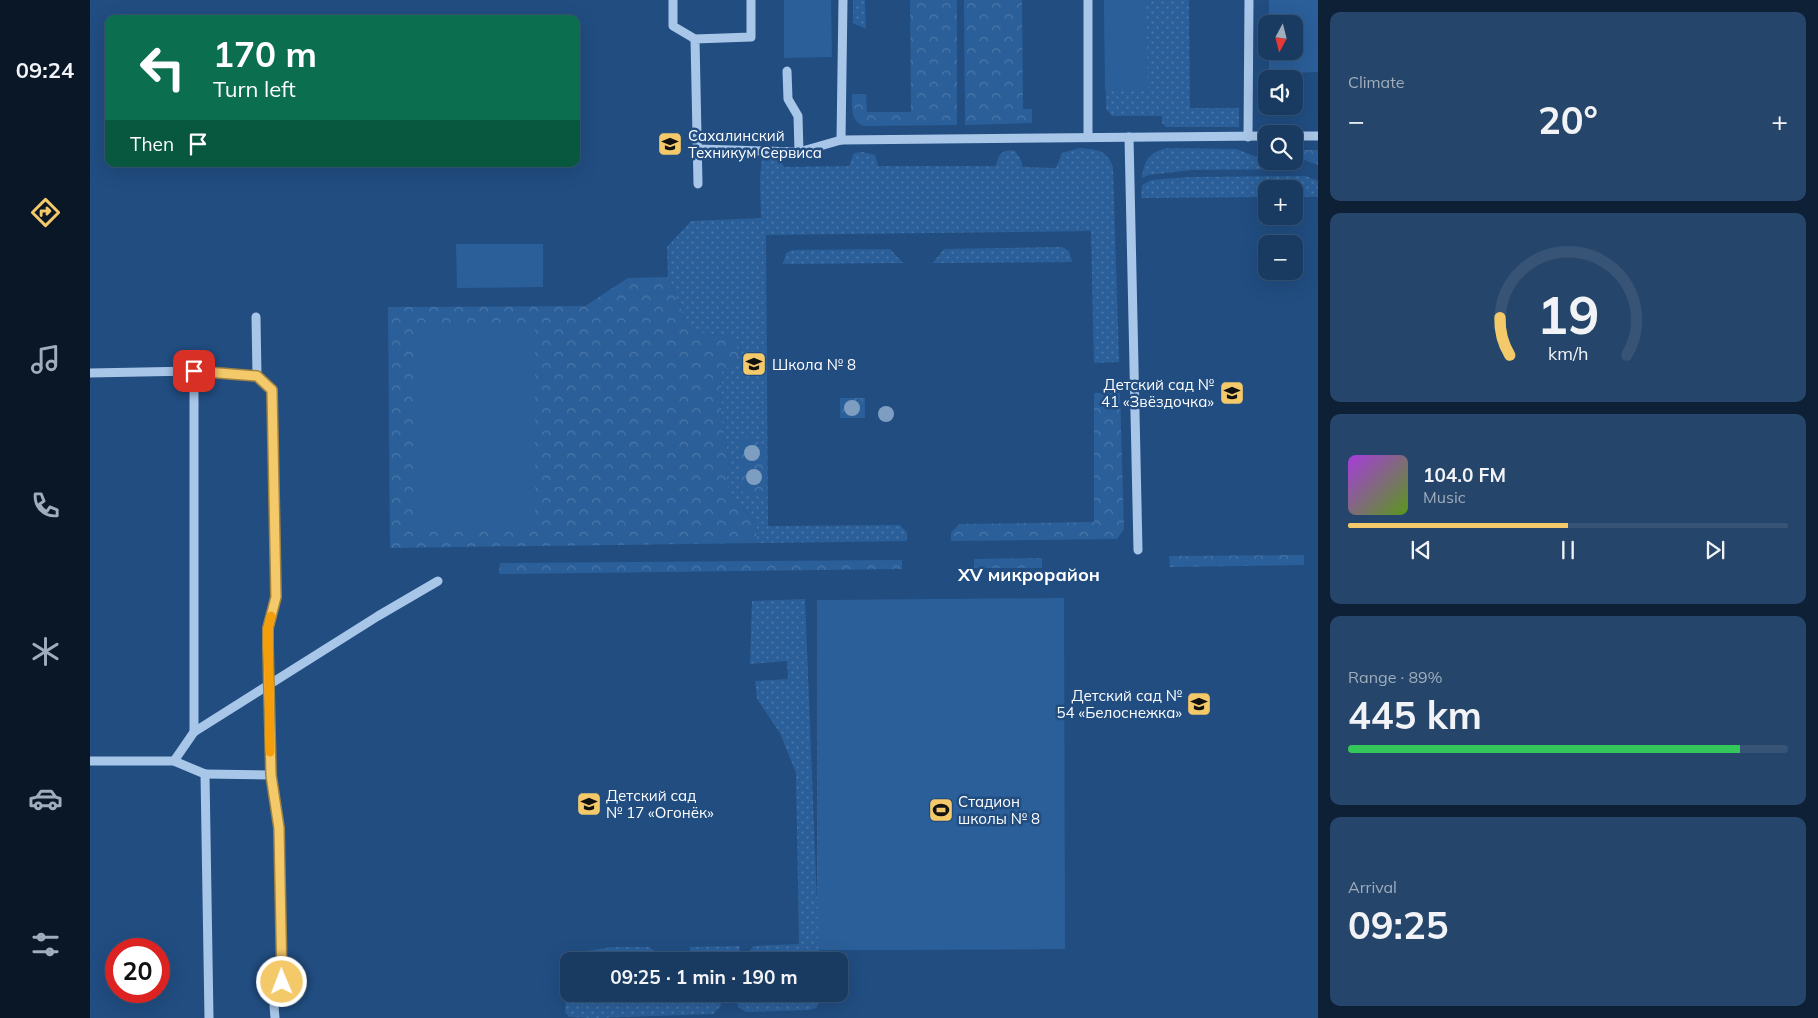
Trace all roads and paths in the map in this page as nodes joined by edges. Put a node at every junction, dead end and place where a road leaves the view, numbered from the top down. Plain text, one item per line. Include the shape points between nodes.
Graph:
1 (672, 0) edge
2 (751, 0) edge
3 (843, 0) edge
4 (1088, 0) edge
5 (1249, 0) edge
6 (695, 39) junction
7 (787, 71) dead end
8 (1258, 136) edge
9 (1303, 136) edge
10 (1318, 136) edge
11 (1088, 137) junction
12 (1128, 137) junction
13 (1248, 137) junction
14 (841, 140) junction
15 (698, 149) junction
16 (799, 152) junction
17 (698, 184) dead end
18 (256, 317) dead end
19 (194, 371) junction
20 (90, 373) edge
21 (257, 376) junction
22 (1138, 550) dead end
23 (438, 581) dead end
24 (269, 685) junction
25 (194, 732) junction
26 (90, 761) edge
27 (174, 761) junction
28 (205, 774) junction
29 (271, 775) junction
30 (209, 1018) edge
31 (275, 1018) edge

1 - 6 lane via 673,26
2 - 6 lane via 751,37
3 - 14 lane
4 - 11 lane
5 - 13 lane
6 - 15 lane
7 - 16 lane via 788,99 798,116
8 - 13 lane
9 - 10 lane
11 - 12 lane
11 - 14 lane
12 - 13 lane
12 - 22 lane
14 - 16 lane
15 - 16 lane
15 - 17 lane
18 - 21 lane
19 - 20 lane
19 - 21 lane
19 - 25 lane
21 - 24 lane via 272,390 276,597 268,628
23 - 24 lane
24 - 25 lane
24 - 29 lane
25 - 27 lane
26 - 27 lane
27 - 28 lane
28 - 29 lane
28 - 30 lane
29 - 31 lane via 279,828 282,982 274,1006

